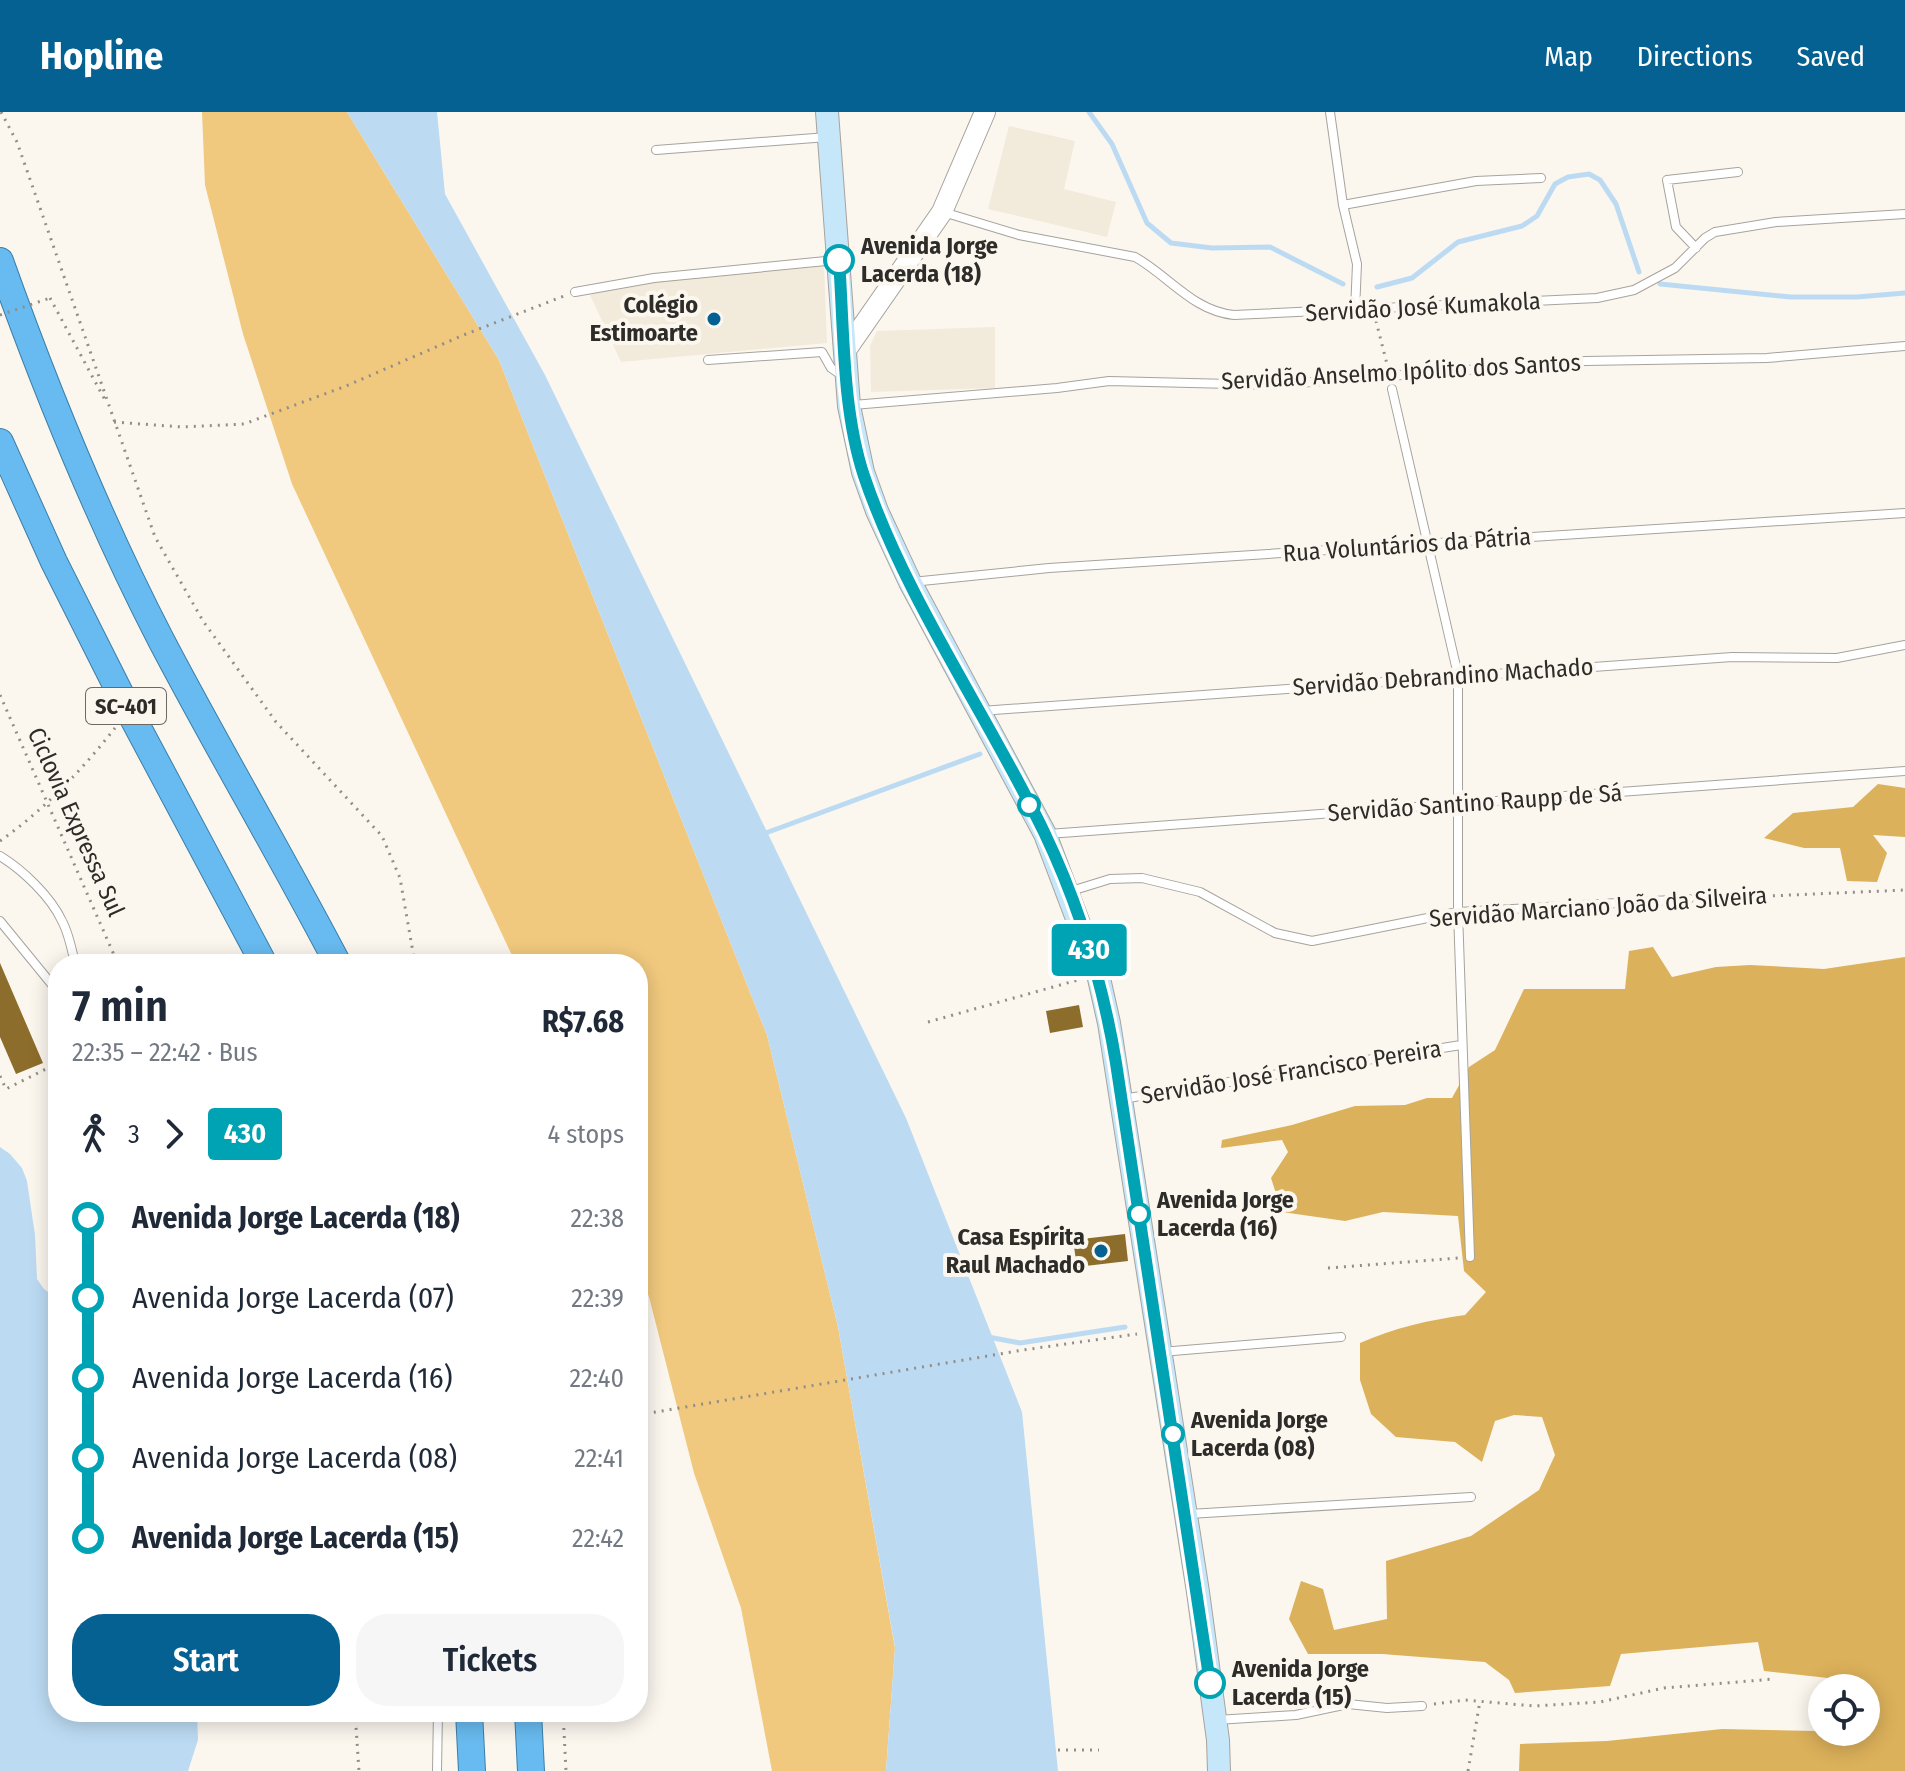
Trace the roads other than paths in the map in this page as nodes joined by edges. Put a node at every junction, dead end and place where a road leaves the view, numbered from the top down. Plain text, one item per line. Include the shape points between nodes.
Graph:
1 (827, 112) edge
2 (985, 112) edge
3 (1330, 112) edge
4 (829, 137) junction
5 (656, 150) dead end
6 (1738, 172) dead end
7 (1541, 178) dead end
8 (1343, 205) junction
9 (942, 212) junction
10 (1905, 214) edge
11 (1696, 248) junction
12 (839, 260) junction
13 (0, 261) edge
14 (575, 292) road end
15 (1355, 311) junction
16 (1905, 346) edge
17 (846, 350) junction
18 (708, 360) dead end
19 (848, 380) junction
20 (1392, 389) dead end
21 (849, 406) junction
22 (0, 442) edge
23 (1905, 513) edge
24 (1429, 544) junction
25 (910, 582) junction
26 (1905, 645) edge
27 (1458, 675) junction
28 (980, 711) junction
29 (1905, 771) edge
30 (1457, 804) junction
31 (1045, 834) junction
32 (0, 856) edge
33 (1068, 892) junction
34 (1689, 899) road end
35 (1458, 912) junction
36 (0, 921) edge
37 (72, 954) edge
38 (259, 954) edge
39 (333, 954) edge
40 (48, 983) edge
41 (1461, 1045) junction
42 (1121, 1099) junction
43 (1470, 1257) road end
44 (1341, 1337) dead end
45 (1158, 1342) junction
46 (1471, 1497) dead end
47 (1186, 1514) junction
48 (1422, 1706) road end
49 (1215, 1720) junction
50 (438, 1722) edge
51 (470, 1722) edge
52 (529, 1722) edge
53 (437, 1771) edge
54 (472, 1771) edge
55 (531, 1771) edge
56 (1219, 1771) edge

1 - 4 main road
2 - 9 street
3 - 8 lane
4 - 5 lane
4 - 12 main road
6 - 11 lane via 1667,180 1676,227
7 - 8 lane via 1476,181
8 - 15 lane via 1357,264
9 - 15 lane, Servidão José Kumakola via 1019,235 1135,257 1197,304 1220,314
9 - 17 street
10 - 11 lane, Servidão José Kumakola via 1735,228 1715,232
11 - 15 lane, Servidão José Kumakola via 1675,268 1623,293
12 - 14 lane via 654,278
12 - 17 main road
13 - 39 highway, SC-401 via 40,372 108,531 161,640
16 - 21 lane, Servidão Anselmo Ipólito dos Santos via 1767,358 1585,361 1272,385 1109,381
17 - 19 main road
18 - 19 lane via 822,352 831,368
19 - 21 main road
20 - 24 lane
21 - 25 main road via 863,472
22 - 38 highway, SC-401 via 127,707
23 - 24 lane, Rua Voluntários da Pátria
24 - 25 lane, Rua Voluntários da Pátria
24 - 27 lane
25 - 28 main road
26 - 27 lane, Servidão Debrandino Machado via 1837,658 1732,657
27 - 28 lane, Servidão Debrandino Machado
27 - 30 lane
28 - 31 main road
29 - 30 lane, Servidão Santino Raupp de Sá
30 - 31 lane, Servidão Santino Raupp de Sá
30 - 35 lane
31 - 33 main road
32 - 37 lane via 54,907
33 - 35 lane, Servidão Marciano João da Silveira via 1110,879 1142,878 1200,892 1275,933 1312,941
33 - 42 main road via 1098,974
34 - 35 lane, Servidão Marciano João da Silveira
35 - 41 lane
36 - 40 lane
41 - 42 lane, Servidão José Francisco Pereira
41 - 43 lane
42 - 45 main road
44 - 45 lane
45 - 47 main road
46 - 47 lane
47 - 49 main road
48 - 49 lane via 1348,1704 1296,1715
49 - 56 main road
50 - 53 lane
51 - 54 highway
52 - 55 highway

